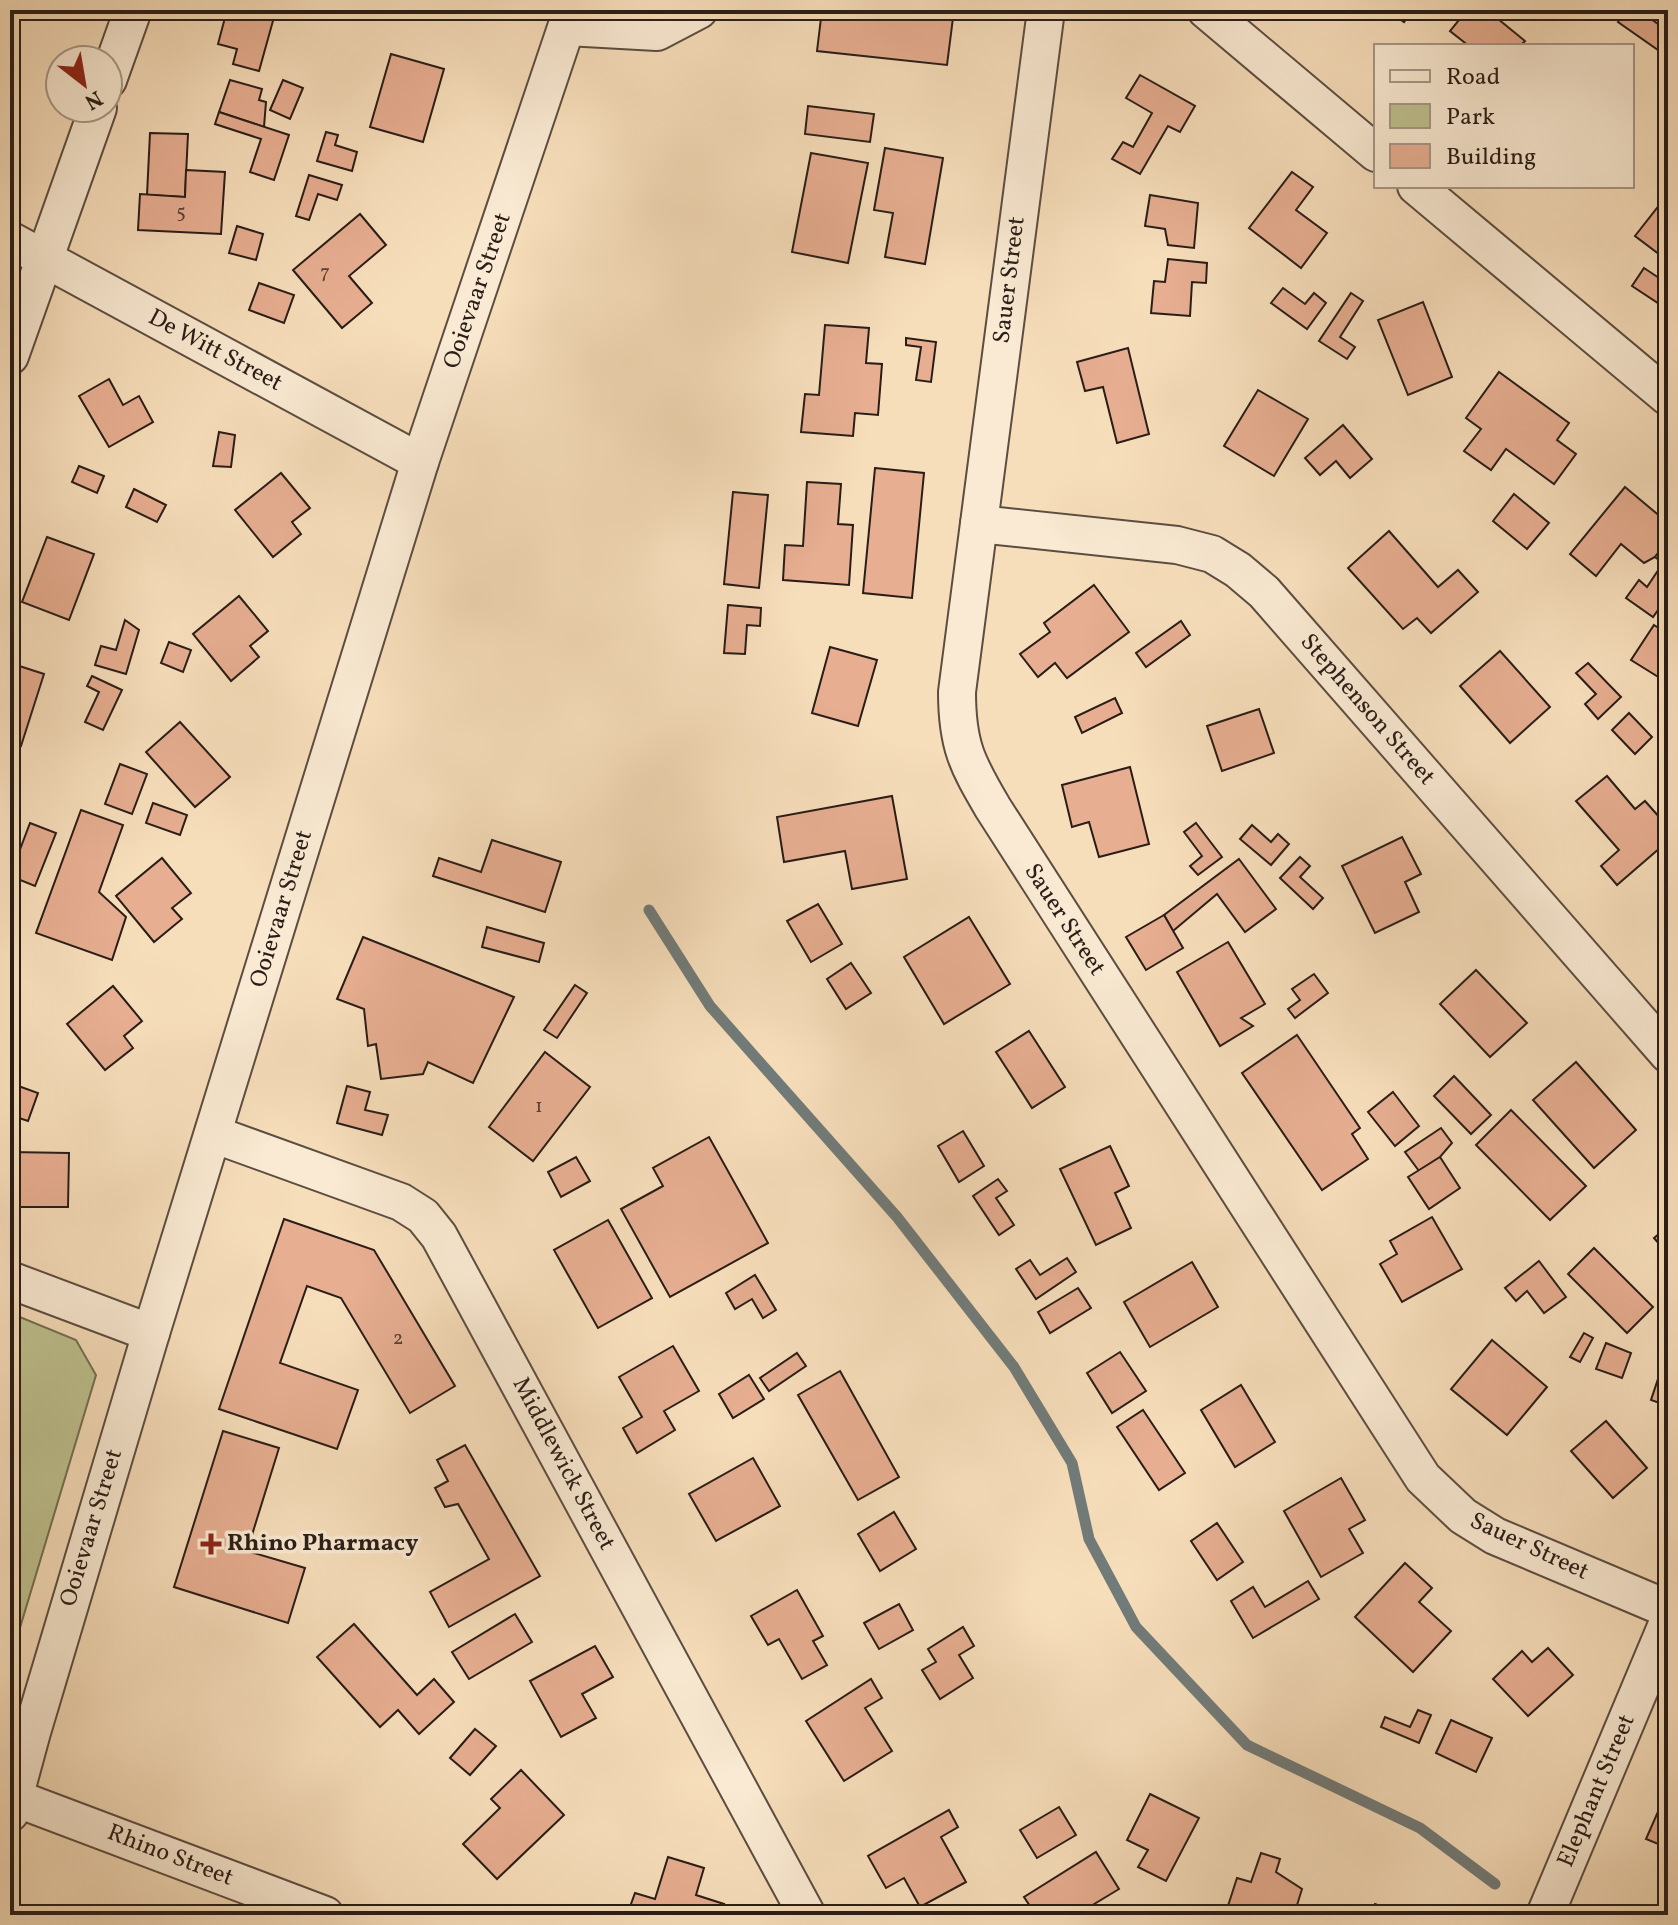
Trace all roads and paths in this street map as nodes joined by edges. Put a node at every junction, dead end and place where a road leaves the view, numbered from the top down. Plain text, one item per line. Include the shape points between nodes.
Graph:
1 (133, 10) edge
2 (699, 10) edge
3 (1046, 10) edge
4 (1206, 10) edge
5 (569, 18) edge
6 (121, 44) edge
7 (92, 124) edge
8 (1374, 151) edge
9 (1418, 188) edge
10 (10, 240) edge
11 (44, 259) junction
12 (10, 356) edge
13 (1668, 397) edge
14 (420, 462) junction
15 (979, 524) junction
16 (1668, 1054) edge
17 (213, 1134) junction
18 (10, 1280) edge
19 (151, 1333) junction
20 (1668, 1609) edge
21 (1668, 1622) edge
22 (21, 1723) edge
23 (13, 1806) edge
24 (325, 1915) edge
25 (807, 1915) edge
26 (1545, 1915) edge

1 - 6 street
2 - 5 street via 657,32
3 - 15 street, Sauer Street
4 - 8 street
5 - 14 street, Ooievaar Street
7 - 11 street
9 - 13 street
10 - 11 street, De Witt Street
11 - 12 street
11 - 14 street, De Witt Street
14 - 17 street, Ooievaar Street
15 - 16 street, Stephenson Street via 1177,545 1212,554 1238,570 1264,592
15 - 20 street, Sauer Street via 957,727 993,808 1423,1478 1463,1516 1495,1536
17 - 19 street, Ooievaar Street
17 - 25 street, Middlewick Street via 401,1202 423,1216 439,1236
18 - 19 street
19 - 22 street, Ooievaar Street
21 - 26 street, Elephant Street
22 - 23 street, Ooievaar Street
23 - 24 street, Rhino Street

